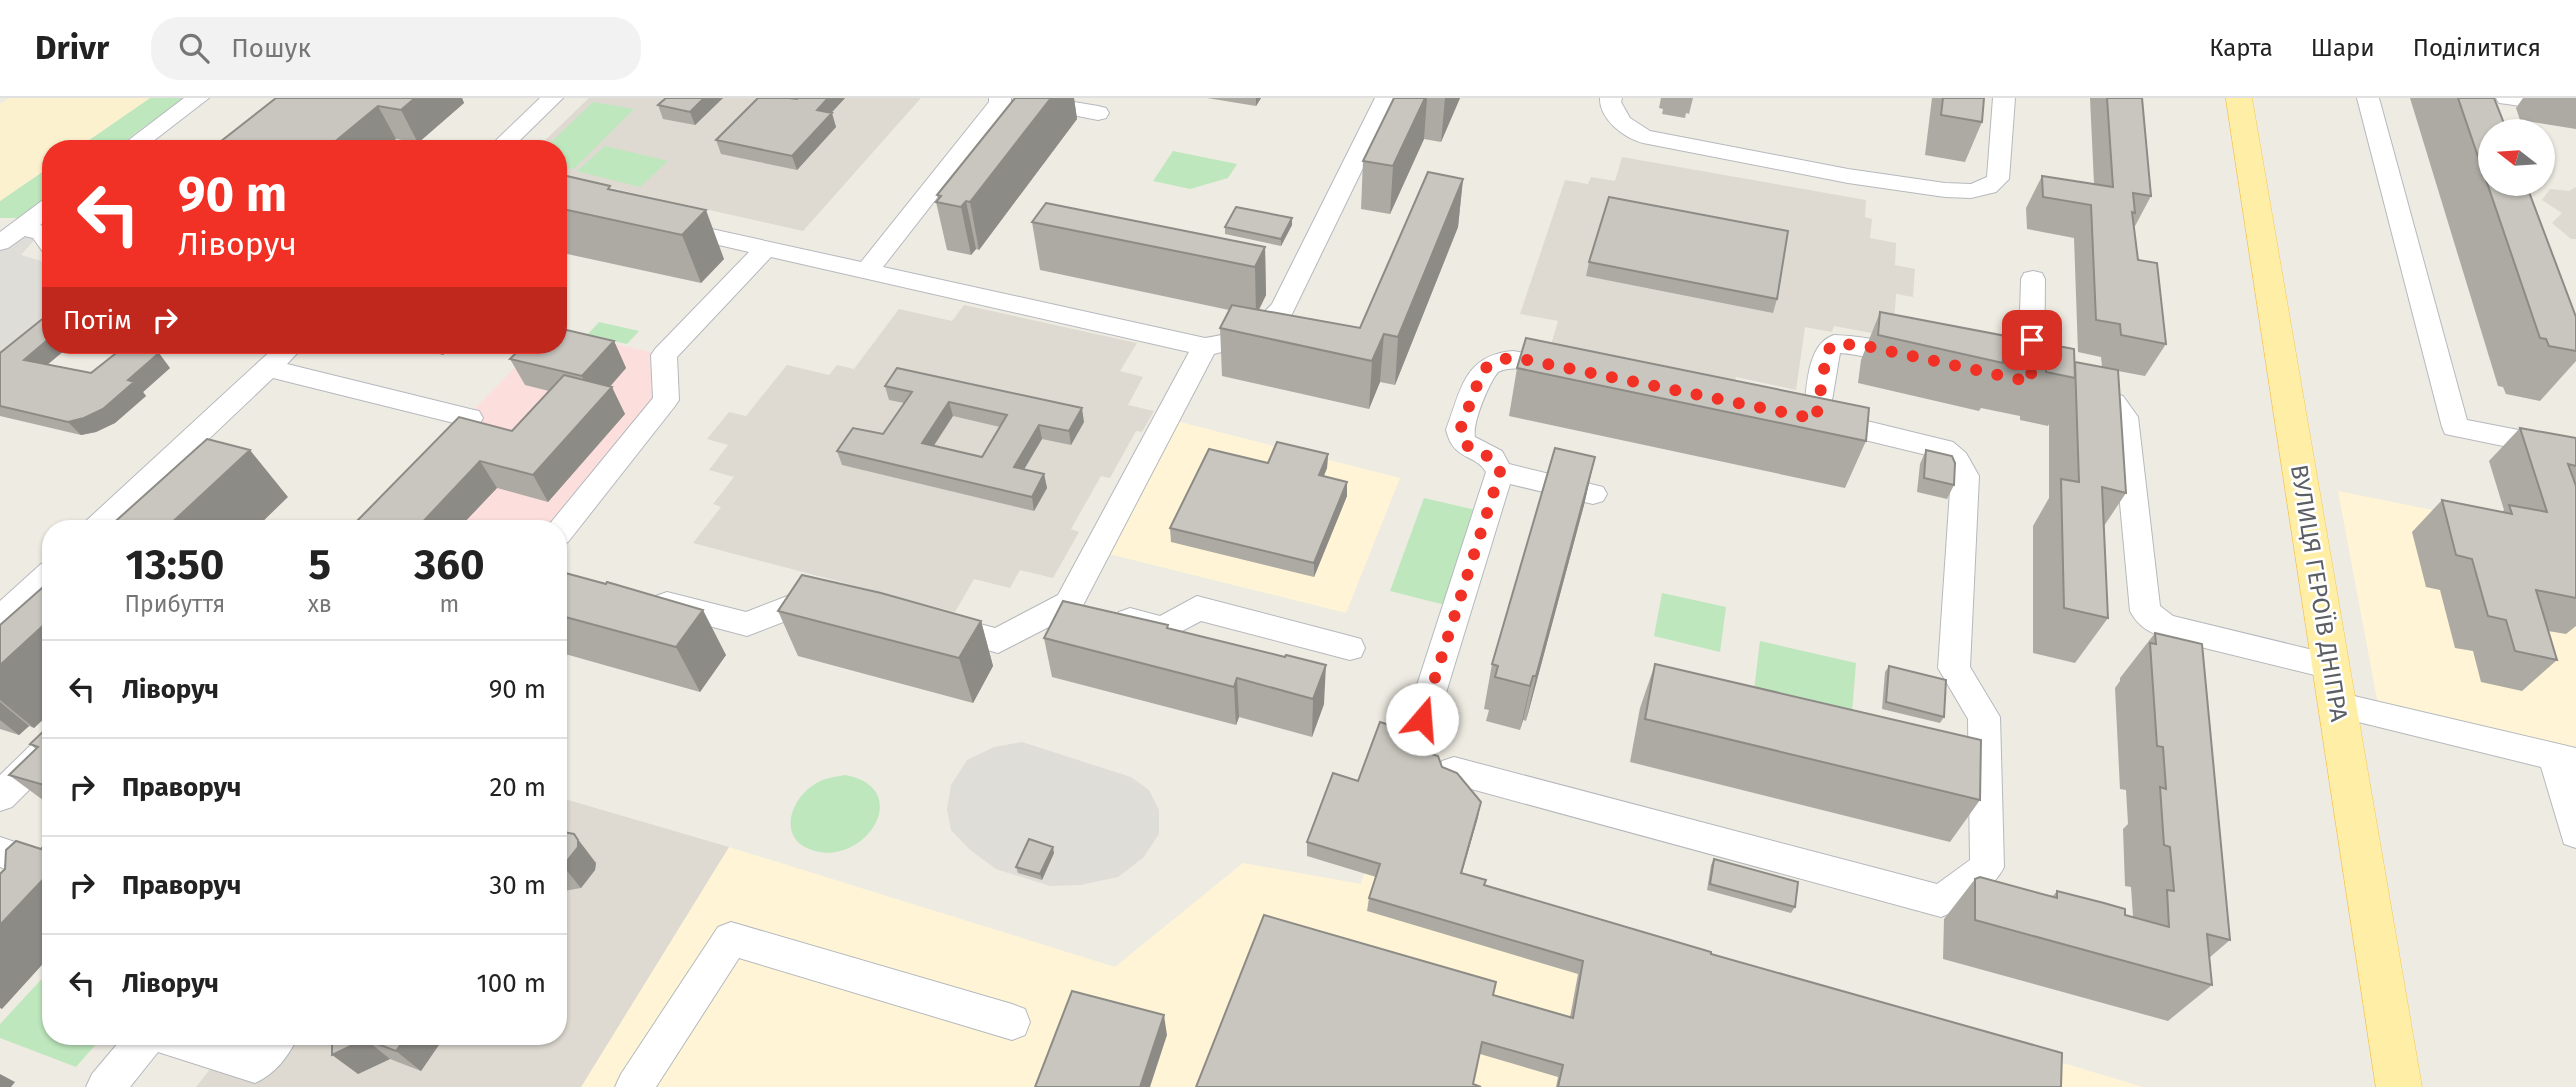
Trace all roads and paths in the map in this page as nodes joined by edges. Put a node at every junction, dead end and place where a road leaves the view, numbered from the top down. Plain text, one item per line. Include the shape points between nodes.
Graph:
1 (198, 98) edge
2 (552, 98) edge
3 (1000, 98) edge
4 (1012, 98) edge
5 (1386, 98) edge
6 (1611, 98) edge
7 (2004, 98) edge
8 (2239, 98) edge
9 (2368, 98) edge
10 (2507, 98) edge
11 (2576, 108) edge
12 (1098, 113) dead end
13 (140, 140) edge
14 (508, 140) edge
15 (42, 212) edge
16 (649, 222) edge
17 (21, 227) junction
18 (42, 233) edge
19 (0, 243) edge
20 (766, 247) junction
21 (868, 270) junction
22 (2033, 279) dead end
23 (1205, 347) junction
24 (282, 354) edge
25 (1933, 361) edge
26 (267, 368) junction
27 (1583, 372) edge
28 (470, 418) edge
29 (2576, 451) edge
30 (1500, 472) junction
31 (1593, 494) edge
32 (106, 520) edge
33 (567, 523) edge
34 (42, 580) edge
35 (646, 598) edge
36 (845, 602) edge
37 (1091, 609) junction
38 (0, 620) edge
39 (922, 621) edge
40 (1350, 648) dead end
41 (2334, 685) junction
42 (1422, 719) dead end
43 (27, 758) edge
44 (2565, 760) edge
45 (1454, 771) edge
46 (0, 797) edge
47 (2576, 833) edge
48 (0, 852) edge
49 (42, 878) edge
50 (1012, 1022) dead end
51 (141, 1045) edge
52 (193, 1045) edge
53 (271, 1045) edge
54 (106, 1087) edge
55 (634, 1087) edge
56 (2399, 1087) edge

1 - 13 street
2 - 14 street
3 - 21 street
4 - 12 street
5 - 23 street via 1283,308 1265,329 1234,343
6 - 7 street via 1616,116 1643,136 1848,176 1971,191 1998,179
8 - 41 main road, ВУЛИЦЯ ГЕРОЇВ ДНІПРА
9 - 29 street via 2455,427
10 - 11 street
15 - 17 street
16 - 20 street
17 - 18 street
17 - 19 street
20 - 21 street
20 - 33 street via 664,355 666,400
21 - 23 street
22 - 41 street via 2019,379 2099,396 2122,407 2146,611 2156,622
23 - 37 street
24 - 26 street
25 - 45 street via 1861,345 1834,344 1827,351 1803,416 1943,449 1961,466 1965,476 1954,668 1984,717 1987,867 1941,901
26 - 28 street
26 - 32 street
27 - 30 street via 1518,358 1496,361 1482,372 1460,430 1473,451 1492,458
30 - 31 street
30 - 42 street
34 - 38 street
35 - 36 street via 747,624 820,596
37 - 39 street via 998,641
37 - 40 street via 1163,629 1197,608
41 - 44 street
41 - 56 main road, ВУЛИЦЯ ГЕРОЇВ ДНІПРА
43 - 46 street
44 - 47 street
48 - 49 street
50 - 55 street via 731,939
51 - 54 street
52 - 53 street via 255,1064

